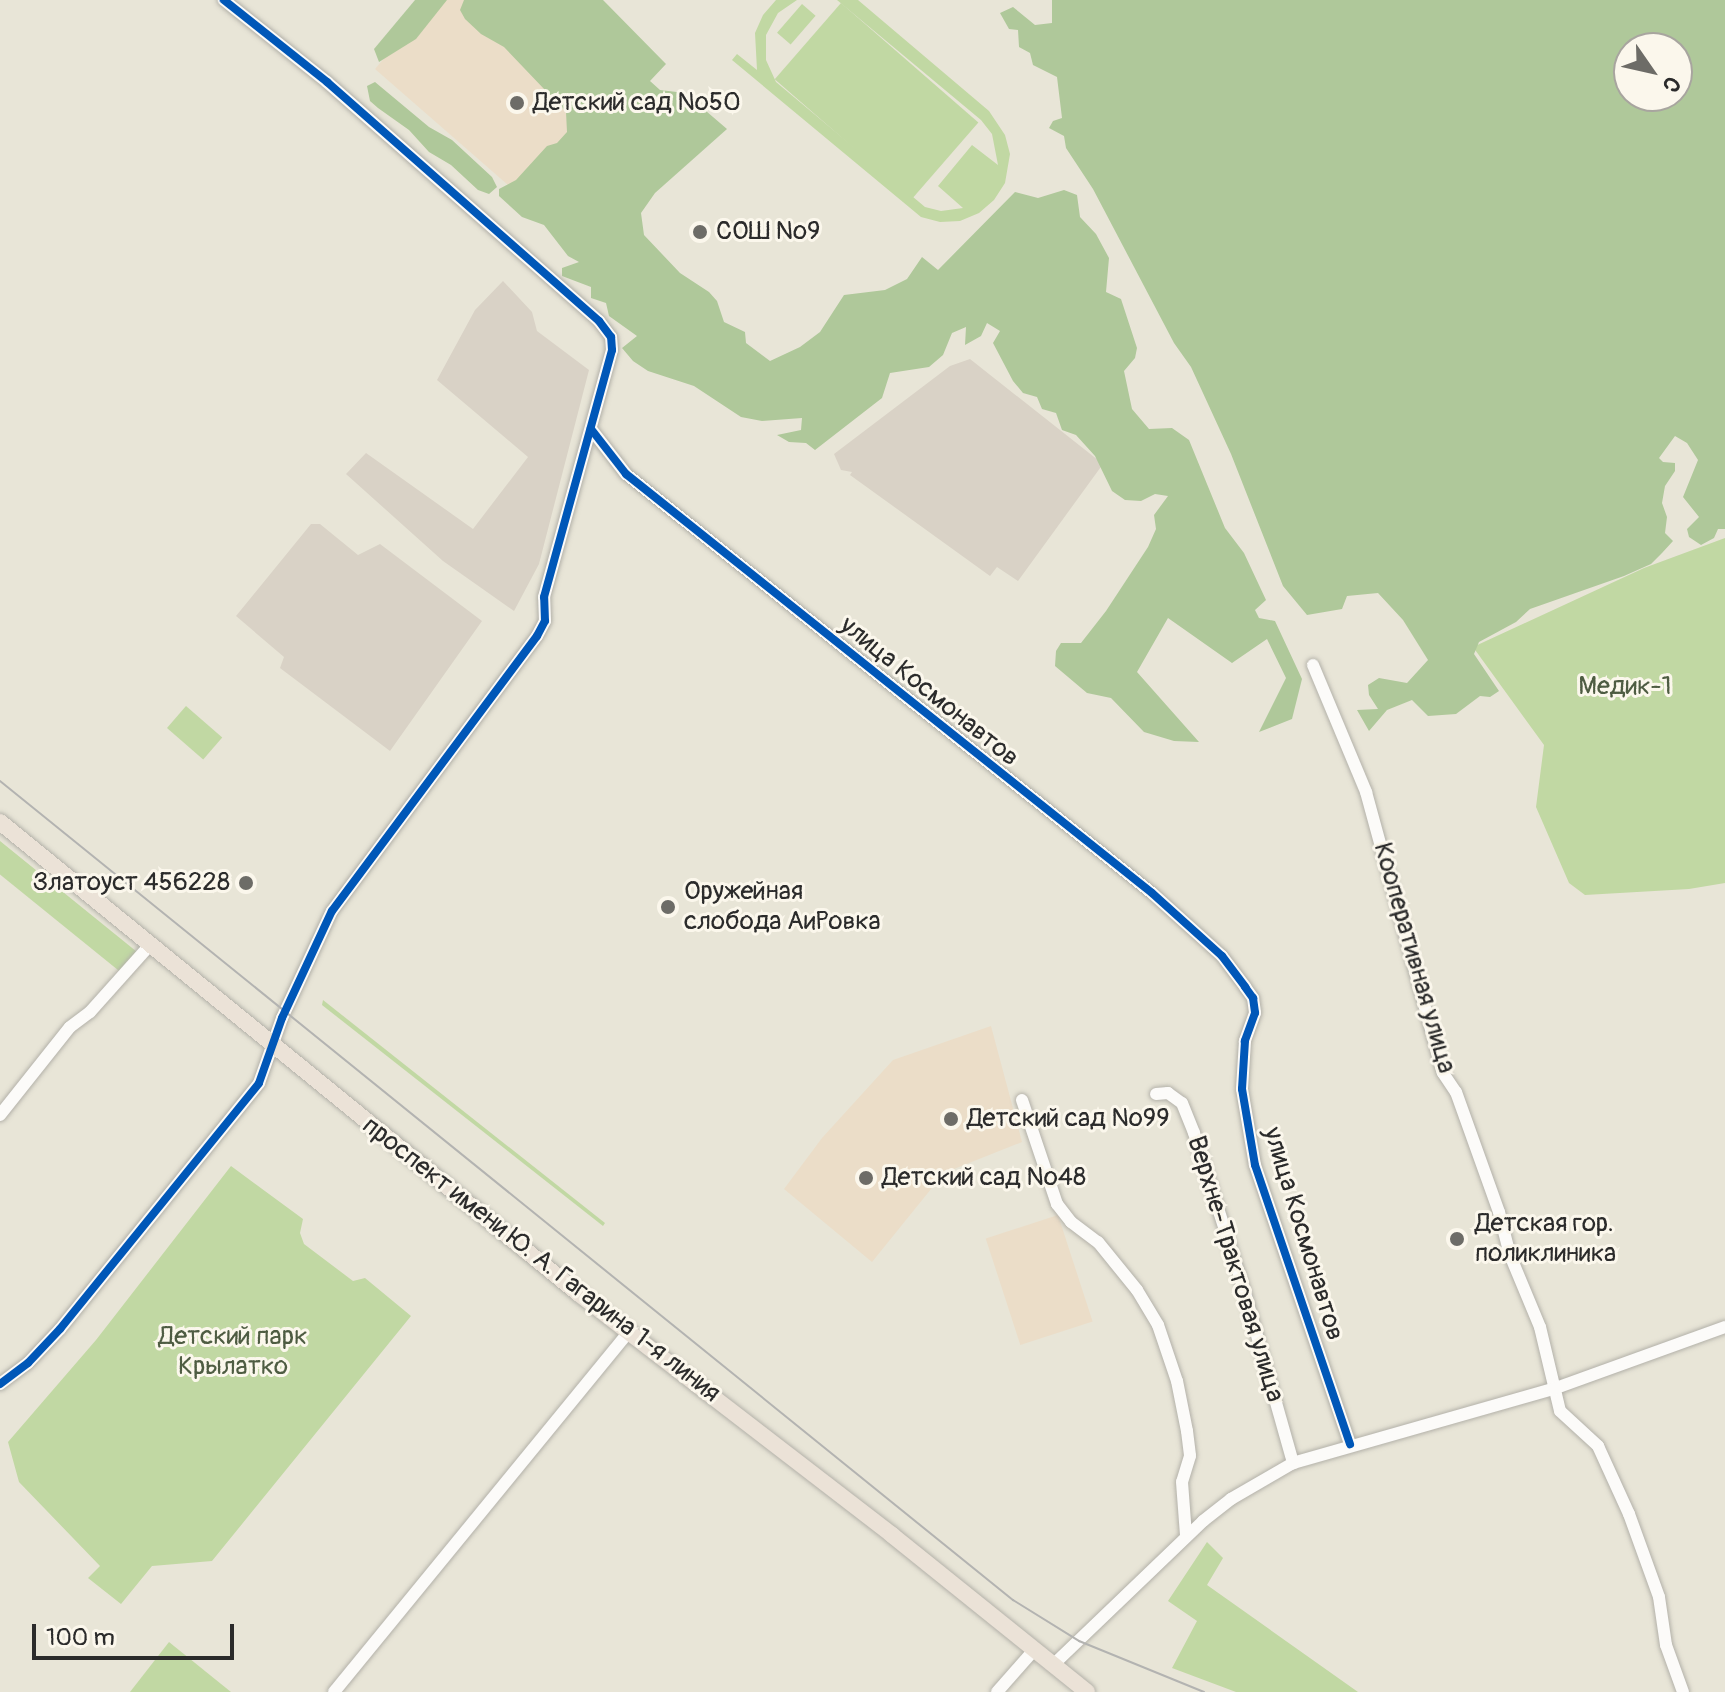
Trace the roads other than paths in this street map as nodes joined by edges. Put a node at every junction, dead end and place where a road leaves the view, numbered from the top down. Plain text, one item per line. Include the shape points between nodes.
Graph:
1 (224, 0) edge
2 (591, 429) junction
3 (1313, 665) dead end
4 (0, 822) edge
5 (150, 945) junction
6 (274, 1046) junction
7 (1156, 1094) dead end
8 (1022, 1100) dead end
9 (0, 1115) edge
10 (1725, 1327) edge
11 (629, 1332) junction
12 (0, 1384) edge
13 (1553, 1389) junction
14 (1350, 1444) junction
15 (1293, 1463) junction
16 (1186, 1535) junction
17 (1034, 1650) junction
18 (1053, 1665) junction
19 (334, 1692) edge
20 (997, 1692) edge
21 (1087, 1692) edge
22 (1683, 1692) edge

1 - 2 street via 327,82 599,321 611,337 612,350
2 - 6 street via 544,597 545,621 332,911
2 - 14 street, улица Космонавтов via 626,474 1152,893 1222,956 1253,998 1242,1089 1255,1165
3 - 13 street, Кооперативная улица via 1366,792 1443,1073 1456,1092 1510,1255 1540,1327
4 - 5 main road, проспект имени Ю. А. Гагарина 1-я линия
5 - 6 main road, проспект имени Ю. А. Гагарина 1-я линия
5 - 9 street via 70,1027
6 - 11 main road, проспект имени Ю. А. Гагарина 1-я линия
6 - 12 street via 259,1083 60,1329
7 - 15 street, Верхне-Трактовая улица via 1168,1093 1182,1103 1194,1133
8 - 16 street via 1057,1204 1098,1242 1158,1325 1187,1431 1190,1456 1182,1482
10 - 13 street
11 - 17 main road, проспект имени Ю. А. Гагарина 1-я линия
11 - 19 street
13 - 14 street
13 - 22 street, Кооперативная улица via 1560,1411 1598,1446 1629,1514 1659,1597 1666,1645
14 - 15 street
15 - 16 street via 1231,1499
16 - 18 street
17 - 18 main road, проспект имени Ю. А. Гагарина 1-я линия
17 - 20 street
18 - 21 main road, проспект имени Ю. А. Гагарина 1-я линия

